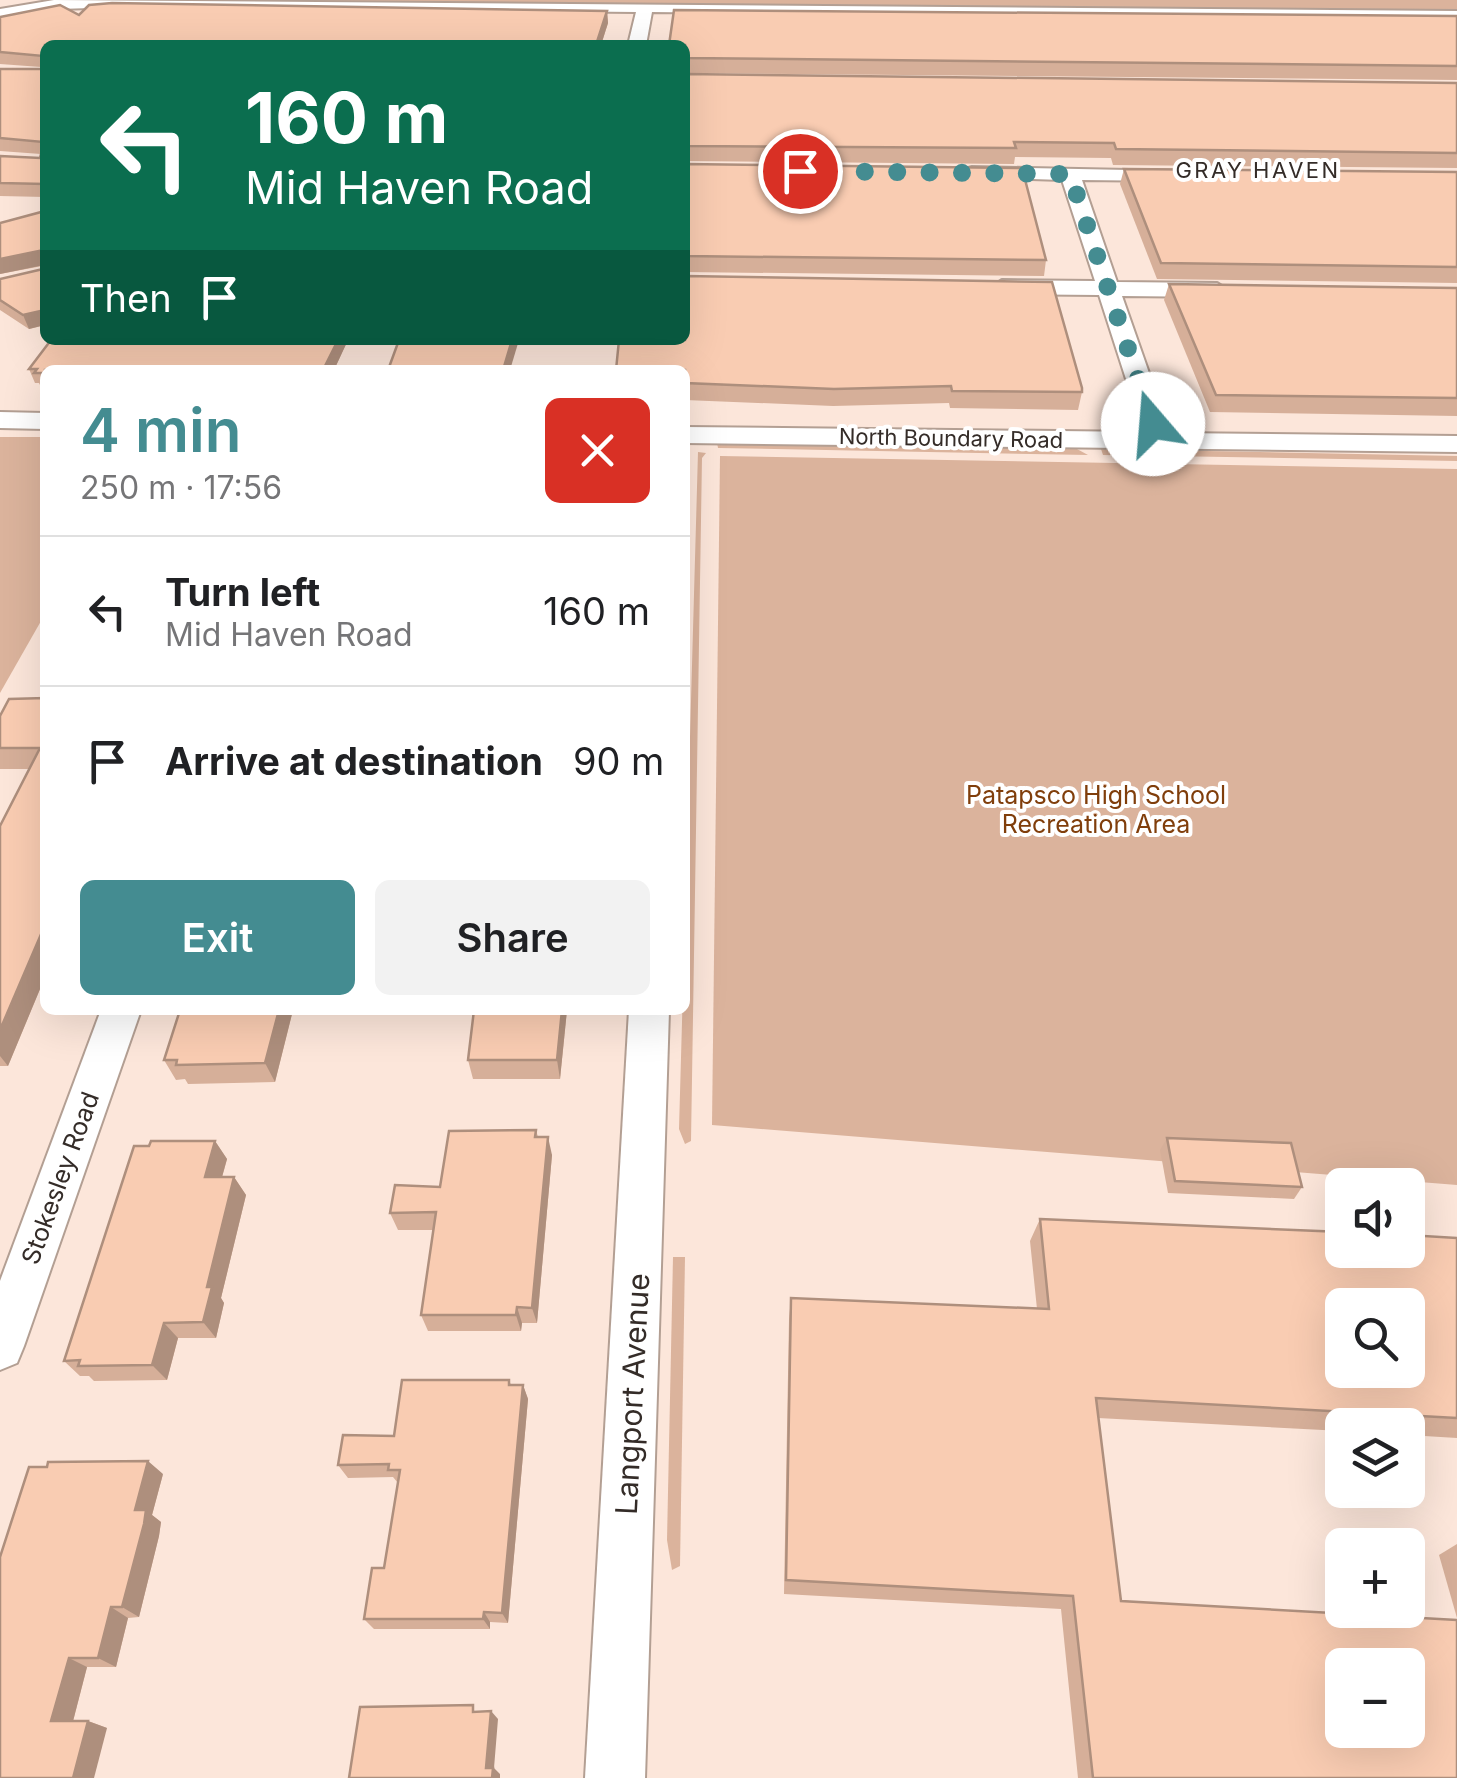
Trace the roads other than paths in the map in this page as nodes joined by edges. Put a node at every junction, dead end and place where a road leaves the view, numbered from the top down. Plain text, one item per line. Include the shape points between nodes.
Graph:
1 (645, 8) junction
2 (0, 14) edge
3 (1457, 16) edge
4 (638, 40) edge
5 (955, 173) edge
6 (1070, 174) junction
7 (1201, 175) edge
8 (973, 286) edge
9 (1108, 288) junction
10 (1244, 290) edge
11 (0, 420) edge
12 (40, 422) edge
13 (690, 435) edge
14 (1159, 440) junction
15 (1457, 444) edge
16 (119, 1015) edge
17 (649, 1015) edge
18 (0, 1346) edge
19 (615, 1778) edge

1 - 2 street via 122,2
1 - 3 street
1 - 4 street
5 - 6 street
6 - 7 street
6 - 9 street
8 - 9 street
9 - 10 street
9 - 14 street
11 - 12 street
13 - 14 street, North Boundary Road
14 - 15 street, North Boundary Road
16 - 18 street, Stokesley Road
17 - 19 street, Langport Avenue

